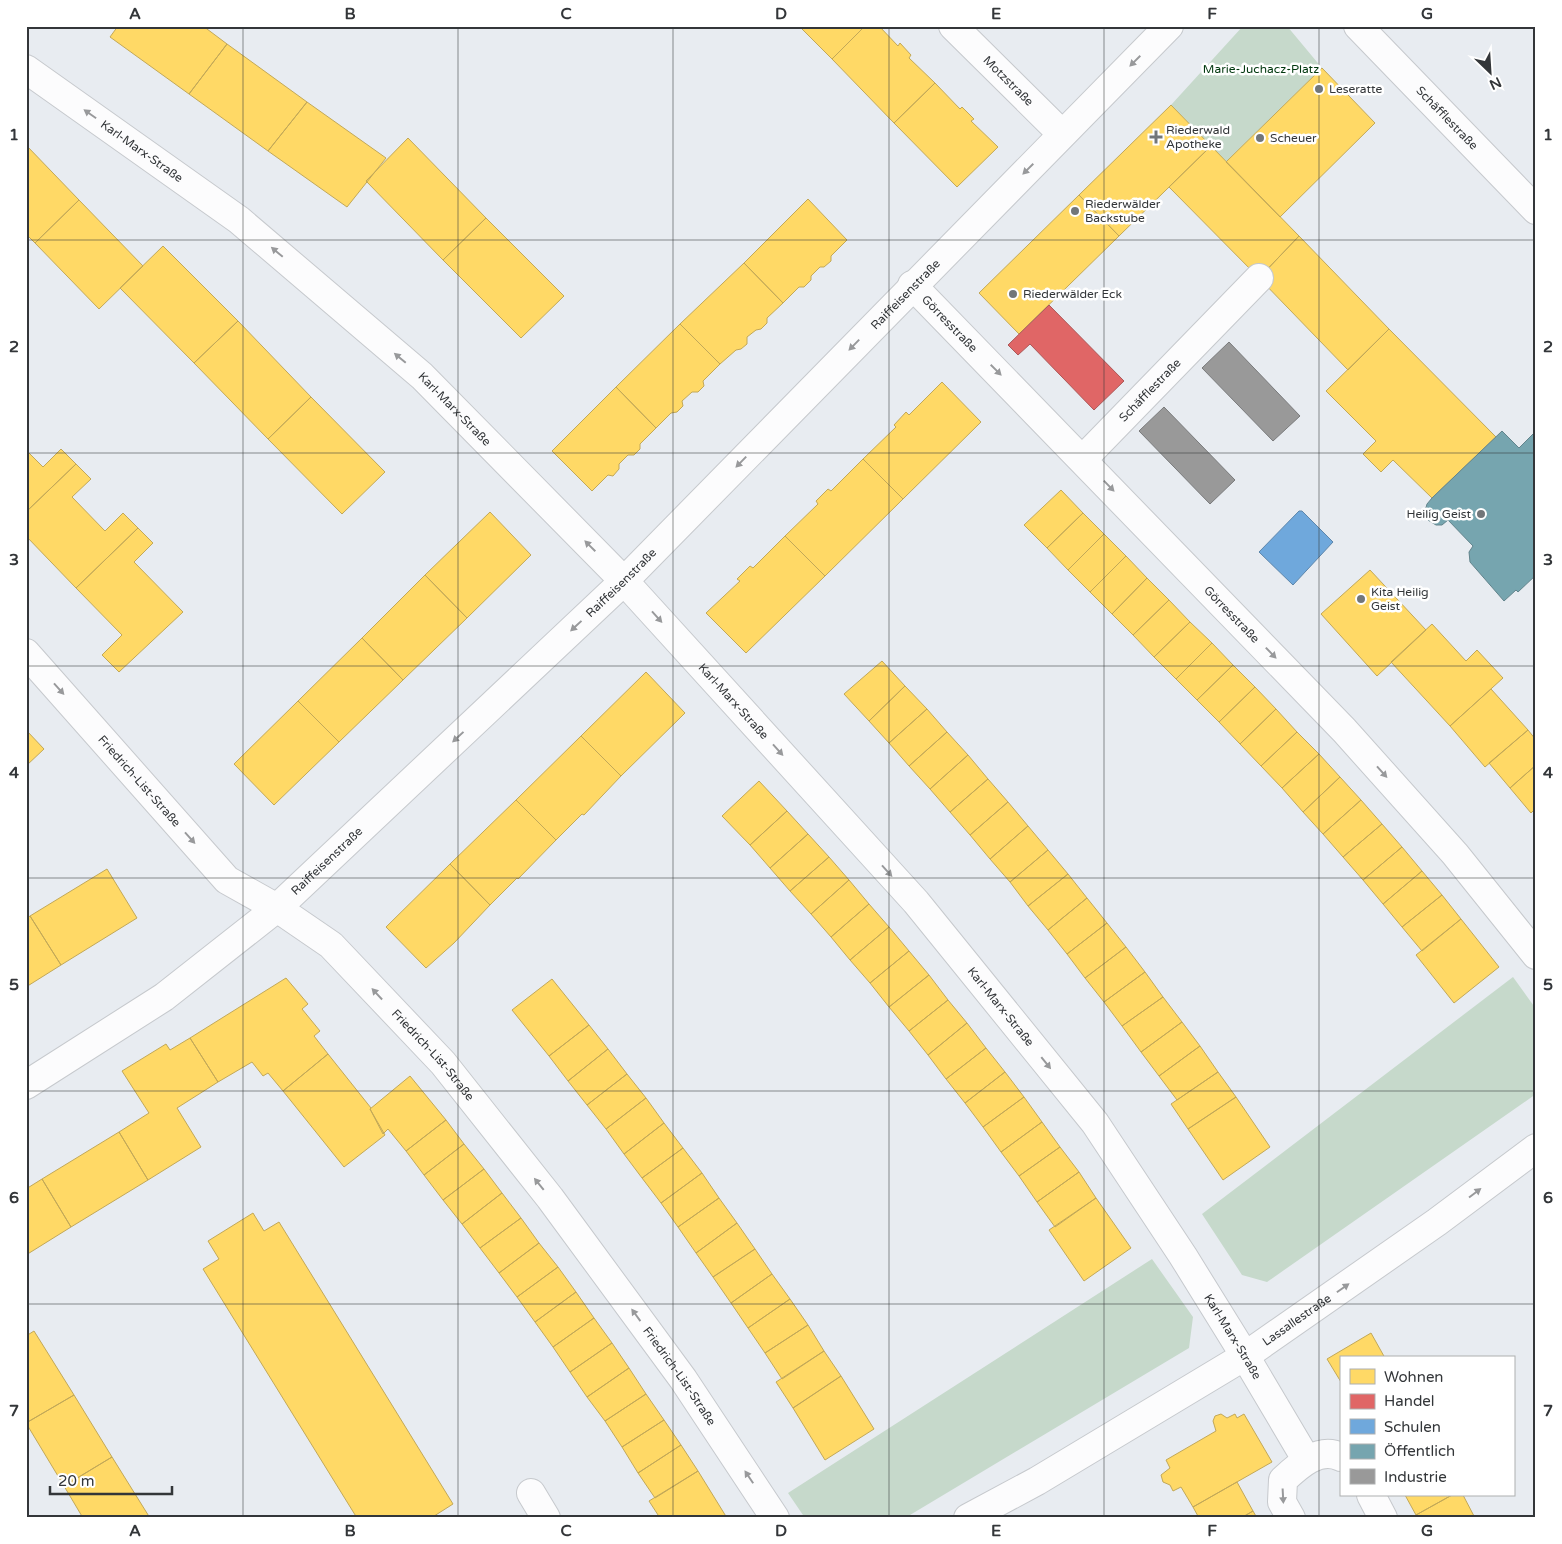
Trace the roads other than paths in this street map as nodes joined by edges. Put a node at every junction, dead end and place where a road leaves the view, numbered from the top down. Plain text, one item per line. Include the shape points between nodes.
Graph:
1 (953, 26) edge
2 (1169, 26) edge
3 (1358, 26) edge
4 (26, 69) edge
5 (1062, 134) junction
6 (1536, 210) edge
7 (1258, 278) dead end
8 (912, 285) junction
9 (1083, 458) junction
10 (624, 581) junction
11 (26, 654) edge
12 (277, 908) junction
13 (1536, 955) edge
14 (26, 1084) edge
15 (1536, 1148) edge
16 (1245, 1356) junction
17 (1340, 1457) edge
18 (1306, 1459) junction
19 (531, 1493) dead end
20 (1372, 1496) edge
21 (546, 1518) edge
22 (776, 1518) edge
23 (968, 1518) edge
24 (1290, 1518) edge
25 (1383, 1518) edge

1 - 5 street, Motzstraße
2 -> 5 street, Raiffeisenstraße
3 - 6 street, Schäfflestraße
10 -> 4 street, Karl-Marx-Straße via 422,376 239,220
5 -> 8 street, Raiffeisenstraße
7 - 9 street, Schäfflestraße
8 -> 9 street, Görresstraße
8 -> 10 street, Raiffeisenstraße
9 -> 13 street, Görresstraße via 1344,730 1456,854
10 -> 12 street, Raiffeisenstraße
10 -> 16 street, Karl-Marx-Straße via 916,902 1094,1123
11 -> 12 street, Friedrich-List-Straße via 227,880
12 - 14 street, Raiffeisenstraße via 164,997
22 -> 12 street, Friedrich-List-Straße via 677,1371 550,1198 443,1063 331,945
16 -> 15 street, Lassallestraße via 1437,1222
16 - 18 street, Karl-Marx-Straße
16 - 23 street, Lassallestraße
17 - 18 street via 1334,1454
18 -> 24 street via 1283,1480 1282,1502
19 - 21 street
20 - 25 street

